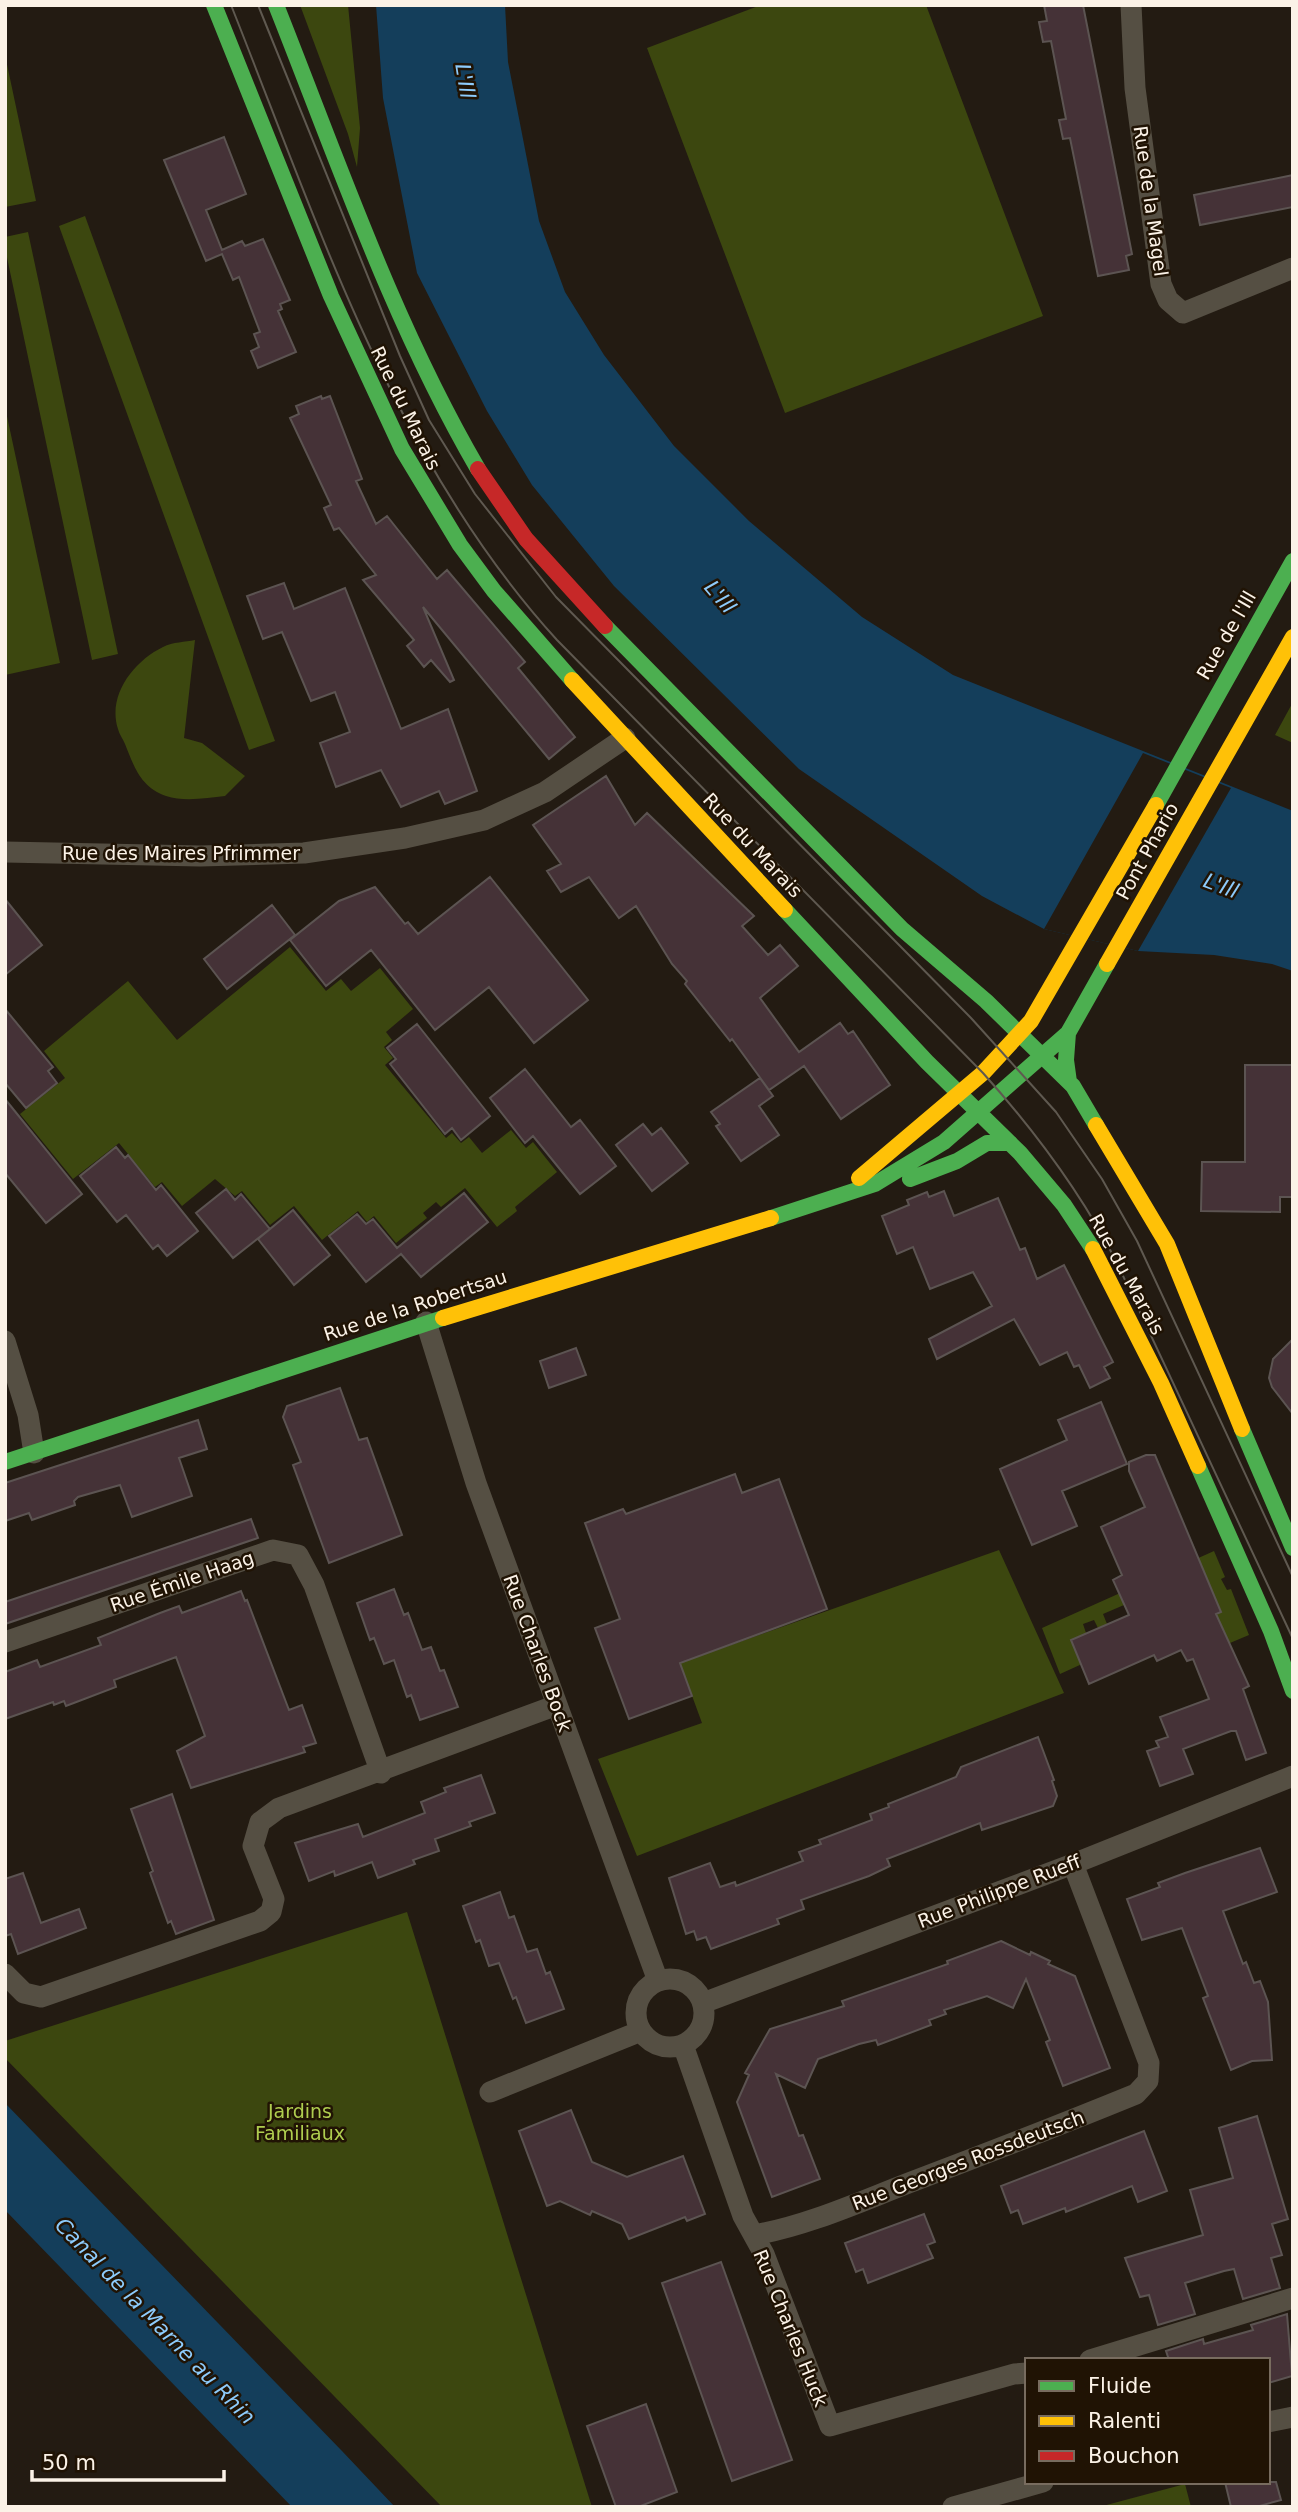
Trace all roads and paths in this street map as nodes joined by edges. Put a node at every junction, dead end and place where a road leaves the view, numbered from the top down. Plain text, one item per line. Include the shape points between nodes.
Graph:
1 (214, 5) edge
2 (276, 5) edge
3 (1131, 5) edge
4 (1293, 268) edge
5 (1293, 561) edge
6 (1293, 637) edge
7 (1197, 730) joint
8 (625, 738) junction
9 (5, 852) edge
10 (1068, 1033) junction
11 (1020, 1035) junction
12 (1044, 1056) junction
13 (1069, 1082) junction
14 (959, 1095) junction
15 (979, 1114) junction
16 (1010, 1143) junction
17 (875, 1184) junction
18 (839, 1194) junction
19 (426, 1322) junction
20 (5, 1341) edge
21 (34, 1453) junction
22 (5, 1462) edge
23 (1293, 1548) edge
24 (5, 1642) edge
25 (1293, 1691) edge
26 (557, 1706) junction
27 (381, 1773) junction
28 (1293, 1776) edge
29 (1073, 1864) junction
30 (5, 1974) edge
31 (658, 1981) junction
32 (703, 2003) junction
33 (641, 2031) junction
34 (683, 2045) junction
35 (490, 2092) dead end
36 (754, 2235) junction
37 (1293, 2298) edge
38 (1097, 2358) edge
39 (1025, 2373) edge
40 (1293, 2417) edge
41 (1270, 2422) edge
42 (1036, 2484) edge
43 (953, 2507) edge

1 - 8 main road, Rue du Marais via 337,311 412,473 499,599
2 - 11 main road, Rue du Marais via 421,363 465,449 513,522 582,603 902,929
3 - 4 street, Rue de la Magel via 1135,88 1159,271 1168,300 1183,313
5 - 7 main road, Rue de l'Ill
6 - 10 main road, Pont Phario
7 - 11 main road, Pont Phario via 1061,974
8 - 9 street, Rue des Maires Pfrimmer via 545,792 484,820 405,838 304,853
8 - 14 main road, Rue du Marais
10 - 12 main road
10 - 13 main road
11 - 12 main road, Rue du Marais
11 - 14 main road
12 - 13 main road, Rue du Marais
12 - 15 main road
13 - 23 main road, Rue du Marais via 1167,1244
14 - 15 main road, Rue du Marais
14 - 18 main road, Rue de la Robertsau
15 - 16 main road, Rue du Marais
15 - 17 main road, Rue de la Robertsau via 944,1142
16 - 17 main road, Rue de la Robertsau via 987,1143 957,1161 900,1183
16 - 25 main road, Rue du Marais via 1064,1205 1097,1255 1223,1519
17 - 18 main road, Rue de la Robertsau
18 - 19 main road, Rue de la Robertsau via 693,1243
19 - 21 main road, Rue de la Robertsau
19 - 26 street, Rue Charles Bock via 476,1483
20 - 21 street via 28,1415
21 - 22 main road, Rue de la Robertsau
24 - 27 street, Rue Émile Haag via 273,1550 298,1555 314,1585
26 - 27 street
26 - 31 street, Rue Charles Bock
27 - 30 street via 279,1808 260,1822 253,1846 274,1899 271,1912 260,1920 41,1997 24,1993
28 - 29 street, Rue Philippe Rueff
29 - 32 street, Rue Philippe Rueff
29 - 36 street, Rue Georges Rossdeutsch via 1149,2063 1148,2081 1136,2094 1022,2140 880,2195
31 - 32 street via 680,1980 698,1993
31 - 33 street via 638,2002
32 - 34 street via 705,2013 698,2032
33 - 34 street via 655,2044
33 - 35 street
34 - 36 street via 743,2216
36 - 39 street, Rue Charles Huck via 830,2426
37 - 38 street
40 - 41 street
42 - 43 street

